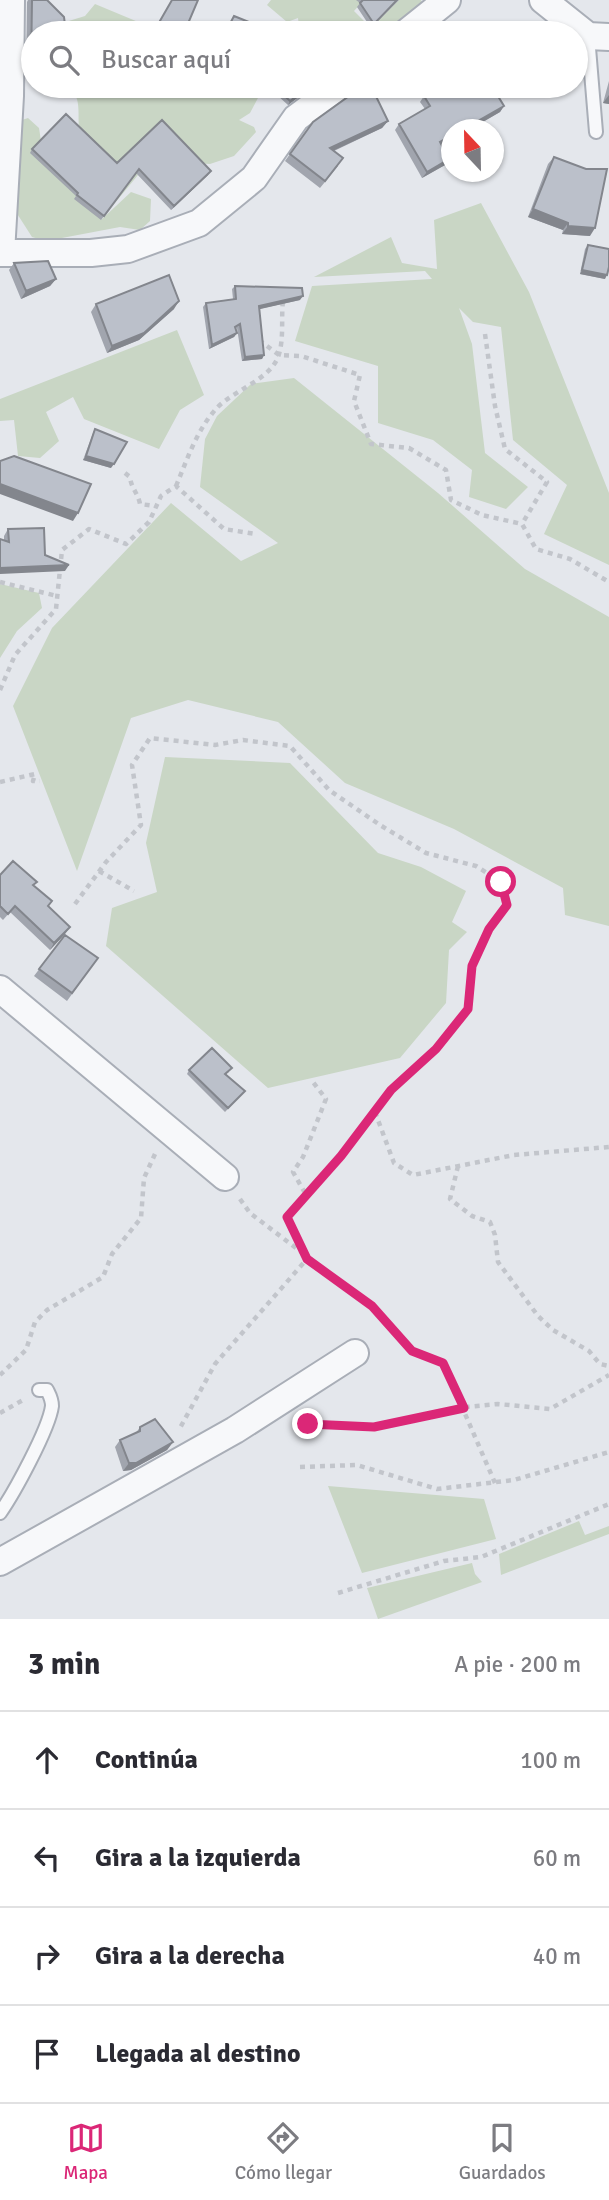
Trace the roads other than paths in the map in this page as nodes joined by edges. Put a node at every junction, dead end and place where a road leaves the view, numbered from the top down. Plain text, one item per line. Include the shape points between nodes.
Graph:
1 (11, 0) edge
2 (447, 0) edge
3 (543, 0) edge
4 (420, 21) edge
5 (576, 21) edge
6 (599, 36) edge
7 (323, 98) edge
8 (596, 132) dead end
9 (0, 253) edge
10 (0, 989) edge
11 (225, 1177) road end
12 (355, 1353) dead end
13 (38, 1390) road end
14 (0, 1513) edge
15 (0, 1562) edge

1 - 9 street
2 - 4 street
3 - 5 street
6 - 8 lane
7 - 9 street via 296,118 254,178 199,223 128,249
10 - 11 street
12 - 15 street via 235,1430
13 - 14 lane via 47,1390 50,1413

